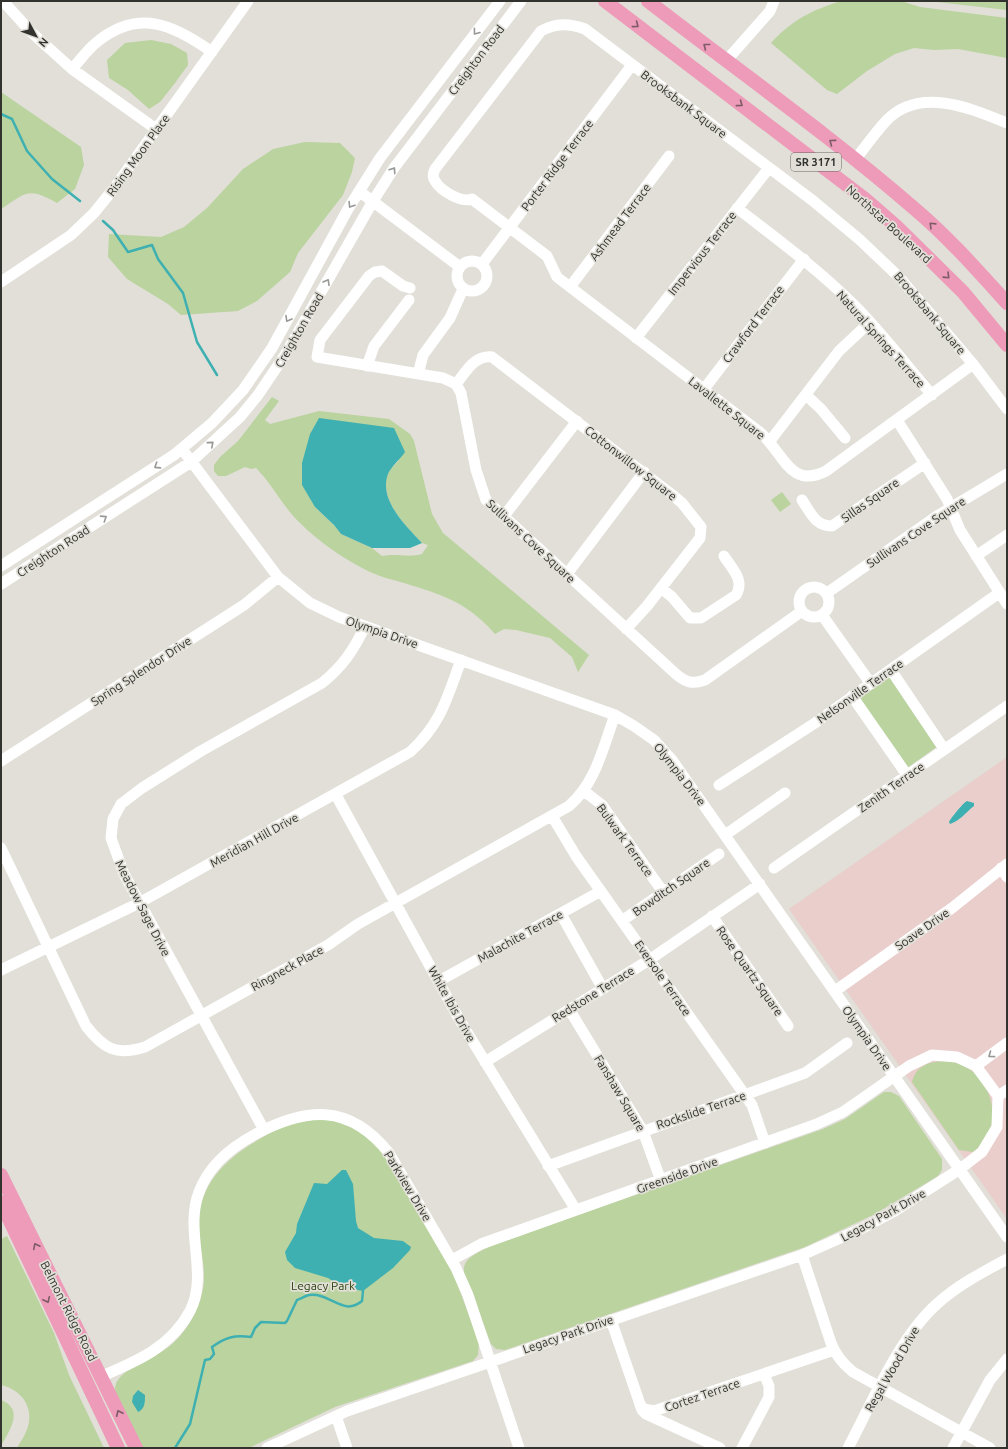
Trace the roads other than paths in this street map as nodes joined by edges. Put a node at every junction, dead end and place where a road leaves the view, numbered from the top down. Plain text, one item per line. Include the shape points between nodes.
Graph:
1 (3, 1) edge
2 (248, 1) edge
3 (500, 1) edge
4 (521, 1) edge
5 (605, 1) edge
6 (648, 1) edge
7 (774, 1) edge
8 (212, 52) junction
9 (726, 61) junction
10 (632, 65) junction
11 (72, 69) junction
12 (1007, 123) edge
13 (156, 130) junction
14 (669, 156) dead end
15 (855, 160) junction
16 (769, 168) junction
17 (360, 191) junction
18 (373, 201) junction
19 (737, 208) junction
20 (509, 227) junction
21 (804, 259) junction
22 (482, 264) junction
23 (460, 267) junction
24 (1, 282) edge
25 (570, 287) junction
26 (410, 288) dead end
27 (463, 288) junction
28 (409, 300) dead end
29 (1007, 303) edge
30 (870, 322) junction
31 (636, 338) junction
32 (1007, 345) edge
33 (973, 364) junction
34 (367, 366) junction
35 (418, 374) junction
36 (456, 384) junction
37 (704, 389) junction
38 (806, 395) junction
39 (932, 395) junction
40 (1007, 409) edge
41 (897, 420) junction
42 (577, 421) junction
43 (845, 438) dead end
44 (770, 441) junction
45 (182, 449) junction
46 (191, 462) junction
47 (925, 463) junction
48 (644, 472) junction
49 (1007, 474) edge
50 (802, 500) dead end
51 (950, 508) junction
52 (504, 516) junction
53 (1007, 535) edge
54 (724, 556) dead end
55 (976, 556) junction
56 (1, 566) edge
57 (567, 574) junction
58 (278, 577) junction
59 (1, 584) edge
60 (661, 588) junction
61 (827, 593) junction
62 (999, 593) junction
63 (1007, 604) edge
64 (802, 611) junction
65 (822, 615) junction
66 (365, 626) junction
67 (626, 629) junction
68 (461, 660) junction
69 (891, 670) junction
70 (871, 684) junction
71 (852, 696) junction
72 (1007, 706) edge
73 (615, 715) junction
74 (944, 749) junction
75 (1, 761) edge
76 (907, 775) junction
77 (719, 785) dead end
78 (584, 791) junction
79 (785, 793) dead end
80 (336, 795) junction
81 (552, 816) junction
82 (725, 835) junction
83 (1, 848) edge
84 (718, 854) dead end
85 (774, 868) dead end
86 (1005, 870) edge
87 (760, 884) junction
88 (602, 891) junction
89 (663, 892) junction
90 (140, 903) junction
91 (395, 903) junction
92 (561, 914) junction
93 (712, 916) junction
94 (623, 920) junction
95 (48, 947) junction
96 (649, 960) junction
97 (1, 970) edge
98 (439, 981) junction
99 (603, 989) junction
100 (835, 991) junction
101 (569, 1009) junction
102 (202, 1016) junction
103 (788, 1026) dead end
104 (847, 1043) dead end
105 (1007, 1044) edge
106 (485, 1062) junction
107 (976, 1066) junction
108 (895, 1077) junction
109 (1002, 1093) edge
110 (745, 1095) junction
111 (264, 1130) junction
112 (643, 1131) junction
113 (765, 1143) junction
114 (548, 1166) junction
115 (960, 1169) junction
116 (1, 1175) edge
117 (661, 1181) junction
118 (1, 1202) edge
119 (576, 1210) junction
120 (1007, 1237) edge
121 (802, 1255) junction
122 (1007, 1259) edge
123 (452, 1260) junction
124 (611, 1320) junction
125 (834, 1350) junction
126 (1007, 1359) edge
127 (489, 1360) junction
128 (764, 1374) junction
129 (102, 1376) junction
130 (880, 1387) junction
131 (640, 1405) junction
132 (336, 1416) junction
133 (961, 1433) junction
134 (118, 1448) edge
135 (136, 1448) edge
136 (267, 1448) edge
137 (347, 1448) edge
138 (519, 1448) edge
139 (720, 1448) edge
140 (742, 1448) edge
141 (848, 1448) edge
142 (953, 1448) edge
143 (990, 1448) edge

1 - 11 street via 31,32
2 - 8 street, Rising Moon Place
3 -> 17 street, Creighton Road via 380,158
18 -> 4 street, Creighton Road via 394,168
5 -> 32 main road, Northstar Boulevard / SR 3171 via 865,199 963,292
9 -> 6 main road, SR 3171
7 - 9 street via 770,11
8 - 11 street via 177,30 164,25 139,24 118,29 97,42
8 - 13 street, Rising Moon Place
15 -> 9 main road, SR 3171
10 - 16 street, Brooksbank Square
10 - 20 street, Porter Ridge Terrace
10 - 20 street, Brooksbank Square via 585,29 574,25 549,26 541,31 435,169 435,181 449,193 458,199 472,199
11 - 13 street
12 - 15 street via 958,105 938,102 917,103 887,120
13 - 24 street, Rising Moon Place via 115,187 71,235
14 - 25 street, Ashmead Terrace
29 -> 15 main road, SR 3171 via 967,258 917,210
16 - 19 street, Impervious Terrace
16 - 33 street, Brooksbank Square via 859,238 890,266
17 - 18 street
17 -> 45 street, Creighton Road via 272,348 243,390 212,423
18 - 23 street
46 -> 18 street, Creighton Road via 240,417 271,377
19 - 21 street, Natural Springs Terrace
19 - 31 street, Impervious Terrace
20 - 22 street, Porter Ridge Terrace
20 - 25 street, Lavallette Square via 547,256 558,277
21 - 30 street, Natural Springs Terrace
21 - 37 street, Crawford Terrace
22 - 23 street via 470,261
22 - 27 street via 487,274 484,285 474,291
23 - 27 street via 457,278
25 - 31 street, Lavallette Square
26 - 34 street via 382,271 375,272 369,276 320,340 317,357
27 - 35 street via 450,318 422,355
28 - 34 street via 374,346
30 - 38 street via 839,351
30 - 39 street, Natural Springs Terrace
31 - 37 street, Lavallette Square
33 - 39 street, Lavallette Square
33 - 40 street, Brooksbank Square
34 - 35 street
35 - 36 street via 443,378
36 - 42 street, Cottonwillow Square via 474,361 492,357
36 - 52 street, Sullivans Cove Square via 461,393 481,490 486,500
37 - 44 street, Lavallette Square
38 - 43 street
38 - 44 street
39 - 41 street, Lavallette Square
41 - 44 street, Lavallette Square via 814,477 804,477 795,473
41 - 47 street
42 - 48 street, Cottonwillow Square
42 - 52 street
45 - 46 street, Olympia Drive
45 -> 56 street, Creighton Road
46 - 58 street, Olympia Drive
59 -> 46 street, Creighton Road
47 - 50 street, Sillas Square via 832,526 823,526 818,522
47 - 51 street
48 - 57 street
48 - 60 street, Cottonwillow Square via 682,503 701,527 700,538
49 - 51 street, Sullivans Cove Square
51 - 55 street
51 - 61 street, Sullivans Cove Square
52 - 57 street, Sullivans Cove Square
53 - 55 street
54 - 60 street via 739,578 739,589 736,595 701,618 690,618 672,596
55 - 62 street
57 - 67 street, Sullivans Cove Square
58 - 66 street, Olympia Drive via 310,603
58 - 75 street, Spring Splendor Drive via 244,605
60 - 67 street, Cottonwillow Square
61 - 64 street via 818,587 805,590 799,601
61 - 65 street via 830,603
62 - 63 street
62 - 69 street, Nelsonville Terrace
64 - 65 street via 809,617
64 - 67 street, Sullivans Cove Square via 705,680 696,683 686,682
65 - 70 street
66 - 68 street, Olympia Drive
66 - 90 street, Meadow Sage Drive via 348,658 322,683 201,752 121,804 113,819 111,838 124,874
68 - 73 street, Olympia Drive
68 - 80 street, Meridian Hill Drive via 439,718 422,741 395,762
69 - 70 street, Nelsonville Terrace
69 - 74 street
70 - 71 street, Nelsonville Terrace
71 - 76 street
71 - 77 street, Nelsonville Terrace
72 - 74 street, Zenith Terrace
73 - 78 street, Ringneck Place via 593,776
73 - 82 street, Olympia Drive via 654,740 672,760
74 - 76 street, Zenith Terrace
76 - 85 street, Zenith Terrace
78 - 81 street, Ringneck Place via 569,806
78 - 89 street, Bulwark Terrace via 602,805
79 - 82 street
80 - 90 street, Meridian Hill Drive
80 - 91 street, White Ibis Drive
81 - 88 street, Eversole Terrace via 576,856
81 - 91 street, Ringneck Place
82 - 87 street, Olympia Drive
83 - 95 street, Ringneck Place
84 - 89 street, Bowditch Square
86 - 100 street, Soave Drive
87 - 93 street, Redstone Terrace
87 - 100 street, Olympia Drive
88 - 92 street, Malachite Terrace
88 - 94 street, Eversole Terrace
89 - 94 street, Bowditch Square
90 - 95 street, Meridian Hill Drive
90 - 102 street, Meadow Sage Drive
91 - 98 street, White Ibis Drive
91 - 102 street, Ringneck Place via 328,945
92 - 98 street, Malachite Terrace
92 - 99 street
93 - 96 street, Redstone Terrace
93 - 103 street, Rose Quartz Square
94 - 96 street, Eversole Terrace
95 - 97 street, Meridian Hill Drive
95 - 102 street, Ringneck Place via 86,1026 103,1045 130,1051 145,1046
96 - 99 street, Redstone Terrace
96 - 110 street, Eversole Terrace
98 - 106 street, White Ibis Drive
99 - 101 street, Redstone Terrace
100 - 108 street, Olympia Drive
101 - 106 street, Redstone Terrace
101 - 112 street, Fanshaw Square
102 - 111 street, Meadow Sage Drive
104 - 110 street, Rockslide Terrace via 805,1073
105 -> 107 street
106 - 114 street, White Ibis Drive
107 - 108 street, Greenside Drive via 957,1057 932,1055
107 - 109 street
108 - 113 street, Greenside Drive via 843,1112
108 - 115 street, Olympia Drive
109 - 115 street, Legacy Park Drive via 997,1126 993,1135 982,1152
110 - 112 street, Rockslide Terrace
110 - 113 street, Eversole Terrace via 752,1105
111 - 123 street, Parkview Drive via 292,1117 314,1114 331,1115 366,1129 389,1153
111 - 129 street, Parkview Drive via 226,1152 199,1192 193,1230 198,1266 196,1296 182,1325 167,1342 145,1357
112 - 114 street, Rockslide Terrace
112 - 117 street, Fanshaw Square
113 - 117 street, Greenside Drive
114 - 119 street, White Ibis Drive
115 - 120 street, Olympia Drive
115 - 121 street, Legacy Park Drive via 887,1215
129 -> 116 main road, Belmont Ridge Road
117 - 119 street, Greenside Drive
118 -> 134 main road, Belmont Ridge Road
119 - 123 street, Greenside Drive via 481,1244
121 - 124 street, Legacy Park Drive
121 - 125 street
122 - 130 street, Regal Wood Drive via 953,1291 930,1310 906,1341
123 - 127 street, Parkview Drive via 468,1295
124 - 127 street, Legacy Park Drive
124 - 131 street
125 - 128 street, Cortez Terrace
125 - 130 street via 844,1365
126 - 133 street via 990,1380
127 - 132 street, Legacy Park Drive
127 - 138 street, Parkview Drive
128 - 131 street, Cortez Terrace via 654,1411
128 - 140 street via 769,1386 769,1397
135 -> 129 main road, Belmont Ridge Road
130 - 133 street
130 - 141 street, Regal Wood Drive
131 - 139 street via 646,1414
132 - 136 street, Legacy Park Drive
132 - 137 street
133 - 142 street
133 - 143 street

